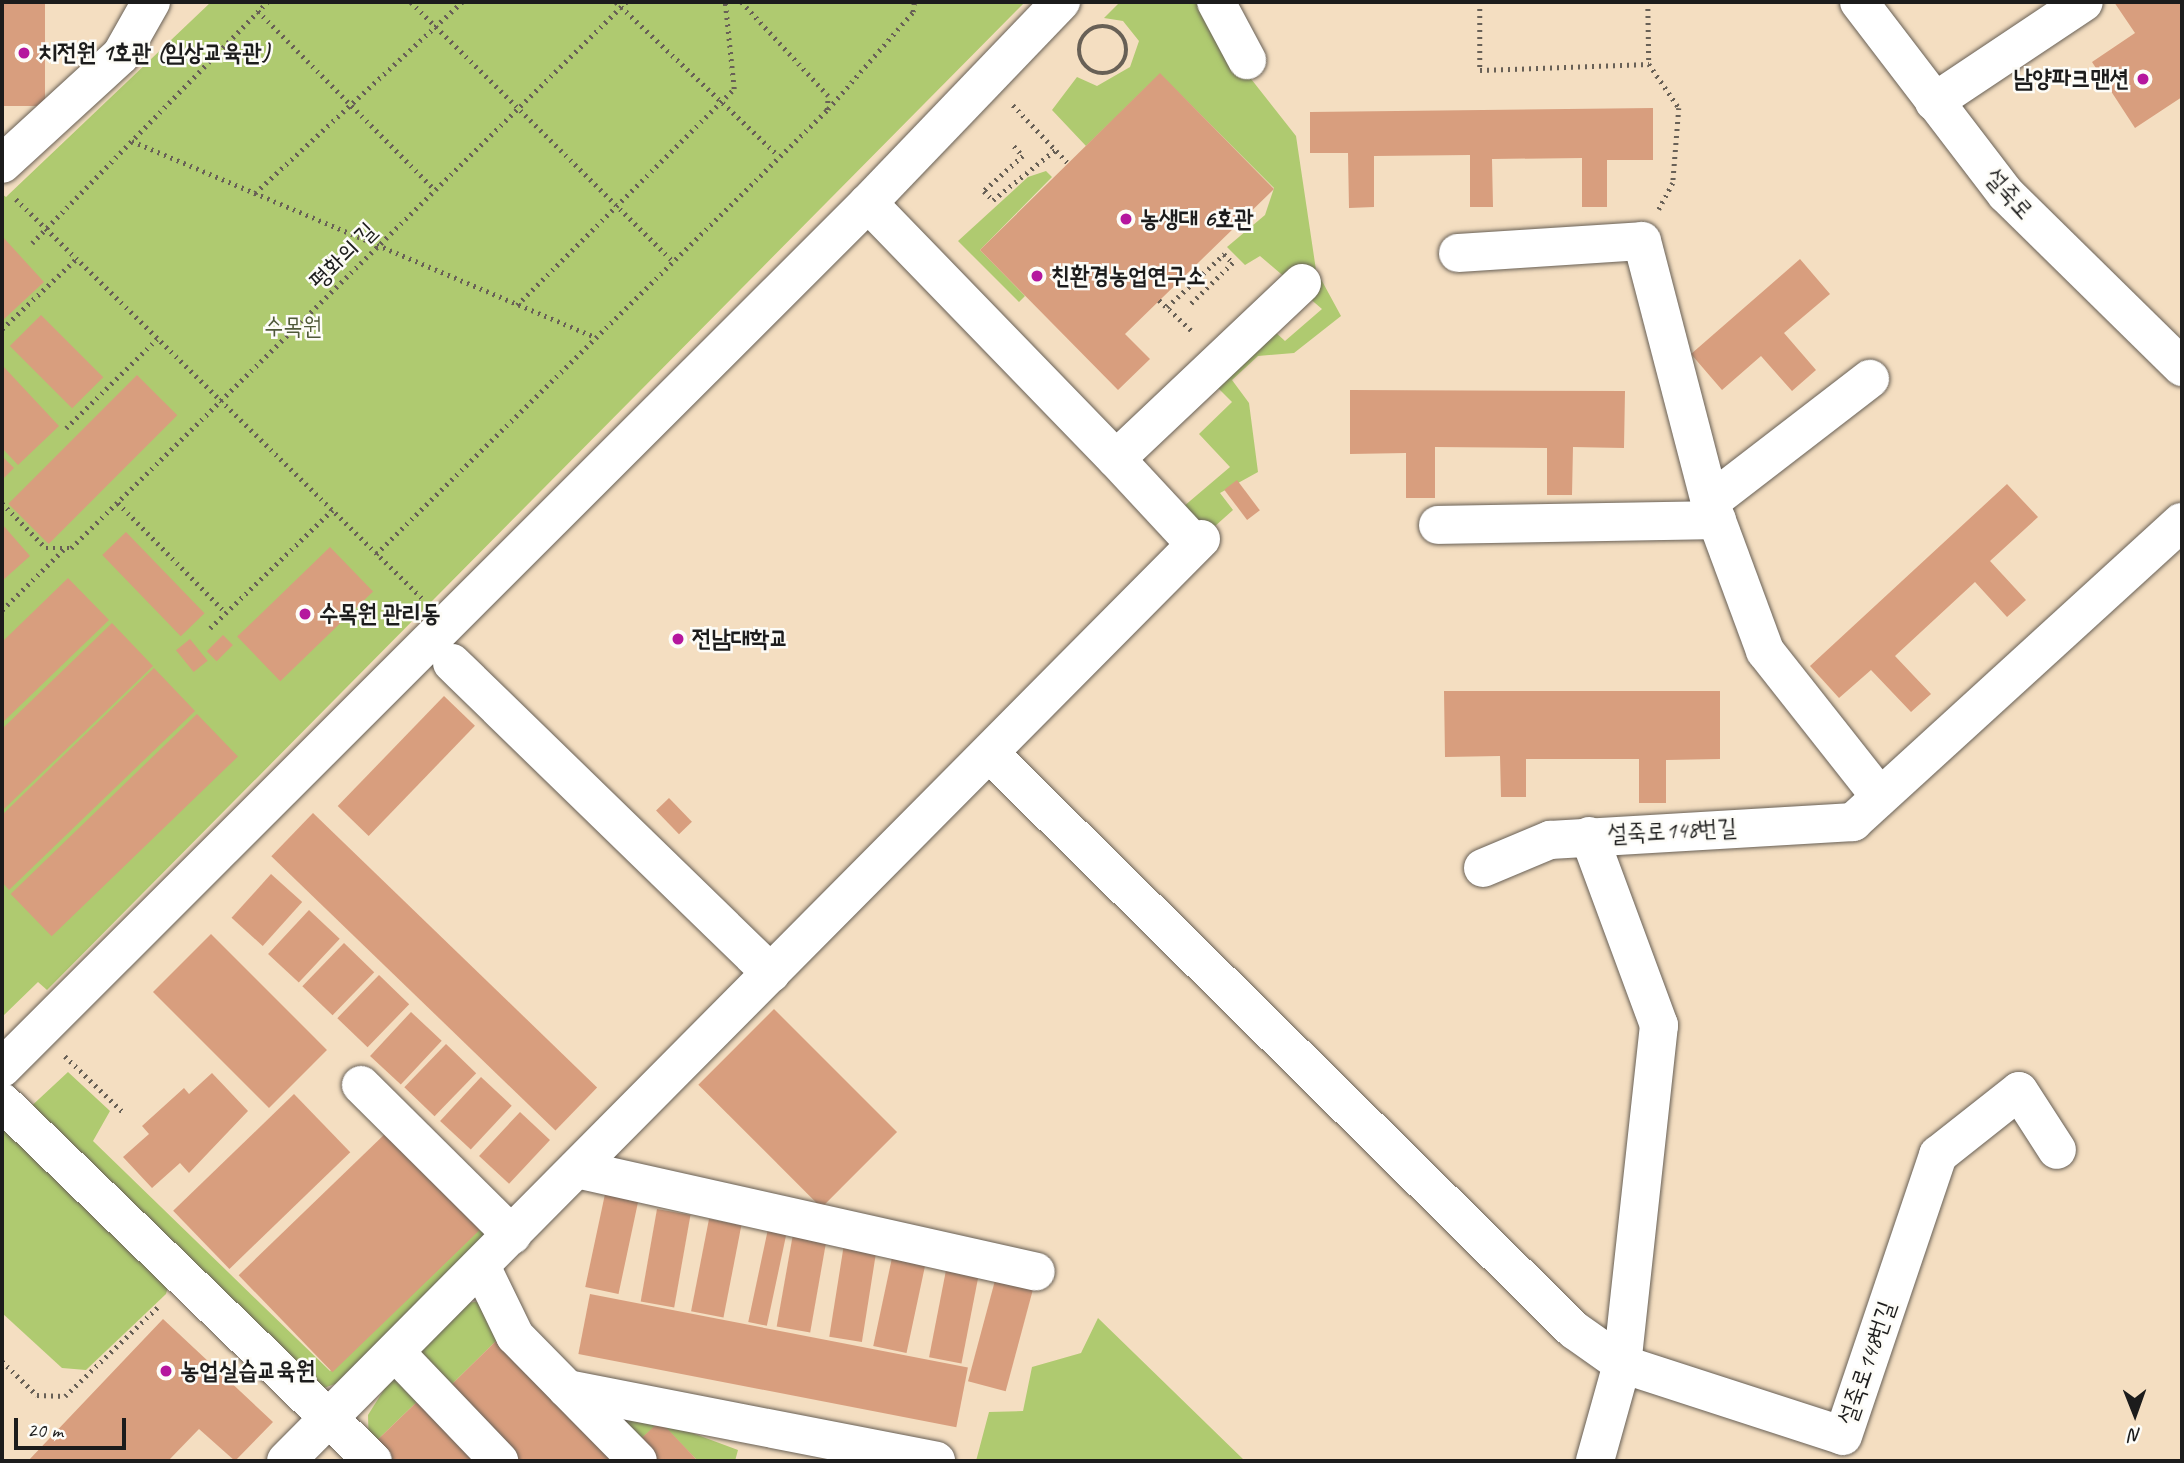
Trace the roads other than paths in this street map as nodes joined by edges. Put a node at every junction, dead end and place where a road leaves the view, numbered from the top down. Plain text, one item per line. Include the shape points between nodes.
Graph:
1 (151, 2) edge
2 (1061, 2) edge
3 (1216, 2) edge
4 (1842, 2) edge
5 (1858, 2) edge
6 (2084, 2) edge
7 (1882, 34) junction
8 (1247, 60) dead end
9 (1934, 102) junction
10 (6, 178) edge
11 (868, 203) junction
12 (1458, 253) dead end
13 (1302, 283) dead end
14 (2182, 366) edge
15 (1870, 379) dead end
16 (1116, 459) junction
17 (1713, 511) junction
18 (2182, 522) edge
19 (1438, 525) dead end
20 (452, 663) dead end
21 (989, 753) junction
22 (1878, 794) junction
23 (1589, 836) junction
24 (1483, 868) dead end
25 (771, 973) junction
26 (2, 1068) edge
27 (360, 1085) dead end
28 (2, 1102) edge
29 (2057, 1150) dead end
30 (577, 1169) junction
31 (512, 1234) junction
32 (481, 1266) junction
33 (1036, 1272) dead end
34 (395, 1352) junction
35 (1622, 1364) junction
36 (567, 1389) junction
37 (330, 1418) junction
38 (785, 1432) junction
39 (286, 1461) edge
40 (373, 1461) edge
41 (499, 1461) edge
42 (638, 1461) edge
43 (753, 1461) edge
44 (936, 1461) edge
45 (1595, 1461) edge

1 - 10 street via 121,55
2 - 11 street
3 - 8 street
4 - 7 street
5 - 7 street, 설죽로
6 - 9 street
7 - 9 street, 설죽로
9 - 14 street, 설죽로 via 2006,194
11 - 16 street
11 - 26 street
12 - 17 street via 1642,241
13 - 16 street
15 - 17 street
16 - 21 street via 1198,541
17 - 19 street
17 - 22 street via 1765,652
18 - 22 street, 설죽로148번길
20 - 25 street
21 - 25 street
21 - 35 street via 1574,1330
22 - 23 street, 설죽로148번길 via 1853,822
23 - 24 street via 1527,845
23 - 35 street, 설죽로148번길 via 1659,1024
25 - 30 street
27 - 31 street
28 - 37 street
29 - 35 street, 설죽로148번길 via 2019,1091 1938,1155 1843,1436
30 - 31 street
30 - 33 street
31 - 32 street
32 - 34 street
32 - 36 street via 515,1336
34 - 37 street
34 - 41 street
35 - 45 street, 설죽로148번길
36 - 38 street
36 - 42 street
37 - 39 street
37 - 40 street
38 - 43 street
38 - 44 street

